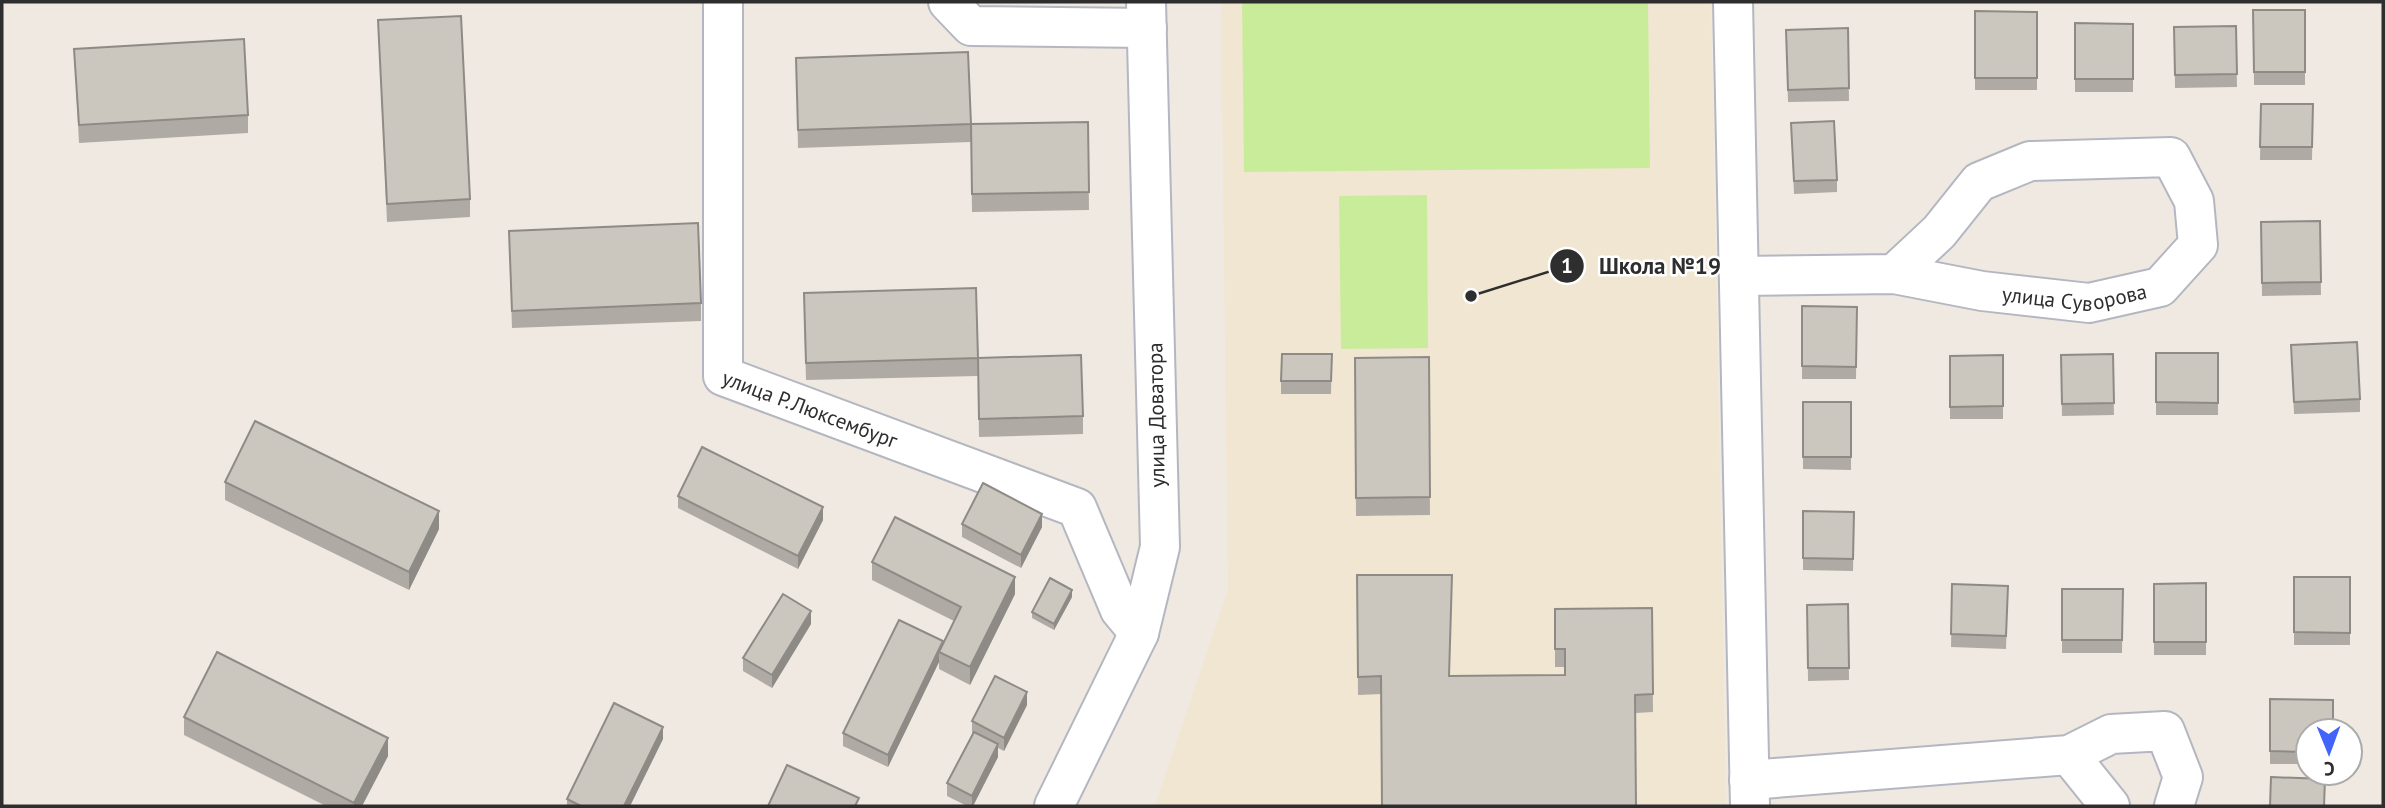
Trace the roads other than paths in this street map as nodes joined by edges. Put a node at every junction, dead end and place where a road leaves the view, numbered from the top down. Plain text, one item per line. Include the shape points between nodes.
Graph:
1 (723, 2) edge
2 (948, 2) edge
3 (1734, 2) edge
4 (1146, 15) edge
5 (1894, 274) junction
6 (1739, 276) junction
7 (1139, 633) junction
8 (2069, 755) junction
9 (1750, 793) edge
10 (1054, 806) edge
11 (2110, 806) edge
12 (2174, 806) edge

1 - 7 street, улица Р.Люксембург via 723,376 1077,508 1120,610
2 - 4 street via 971,26
3 - 6 street
4 - 7 street, улица Доватора via 1160,547
5 - 5 street, улица Суворова via 1982,291 2089,303 2160,287 2198,245 2194,201 2171,157 2030,161 1979,182 1939,232
5 - 6 street, улица Суворова
6 - 9 street
7 - 10 street, улица Доватора
8 - 9 street
8 - 11 street
8 - 12 street via 2111,734 2165,731 2183,778

